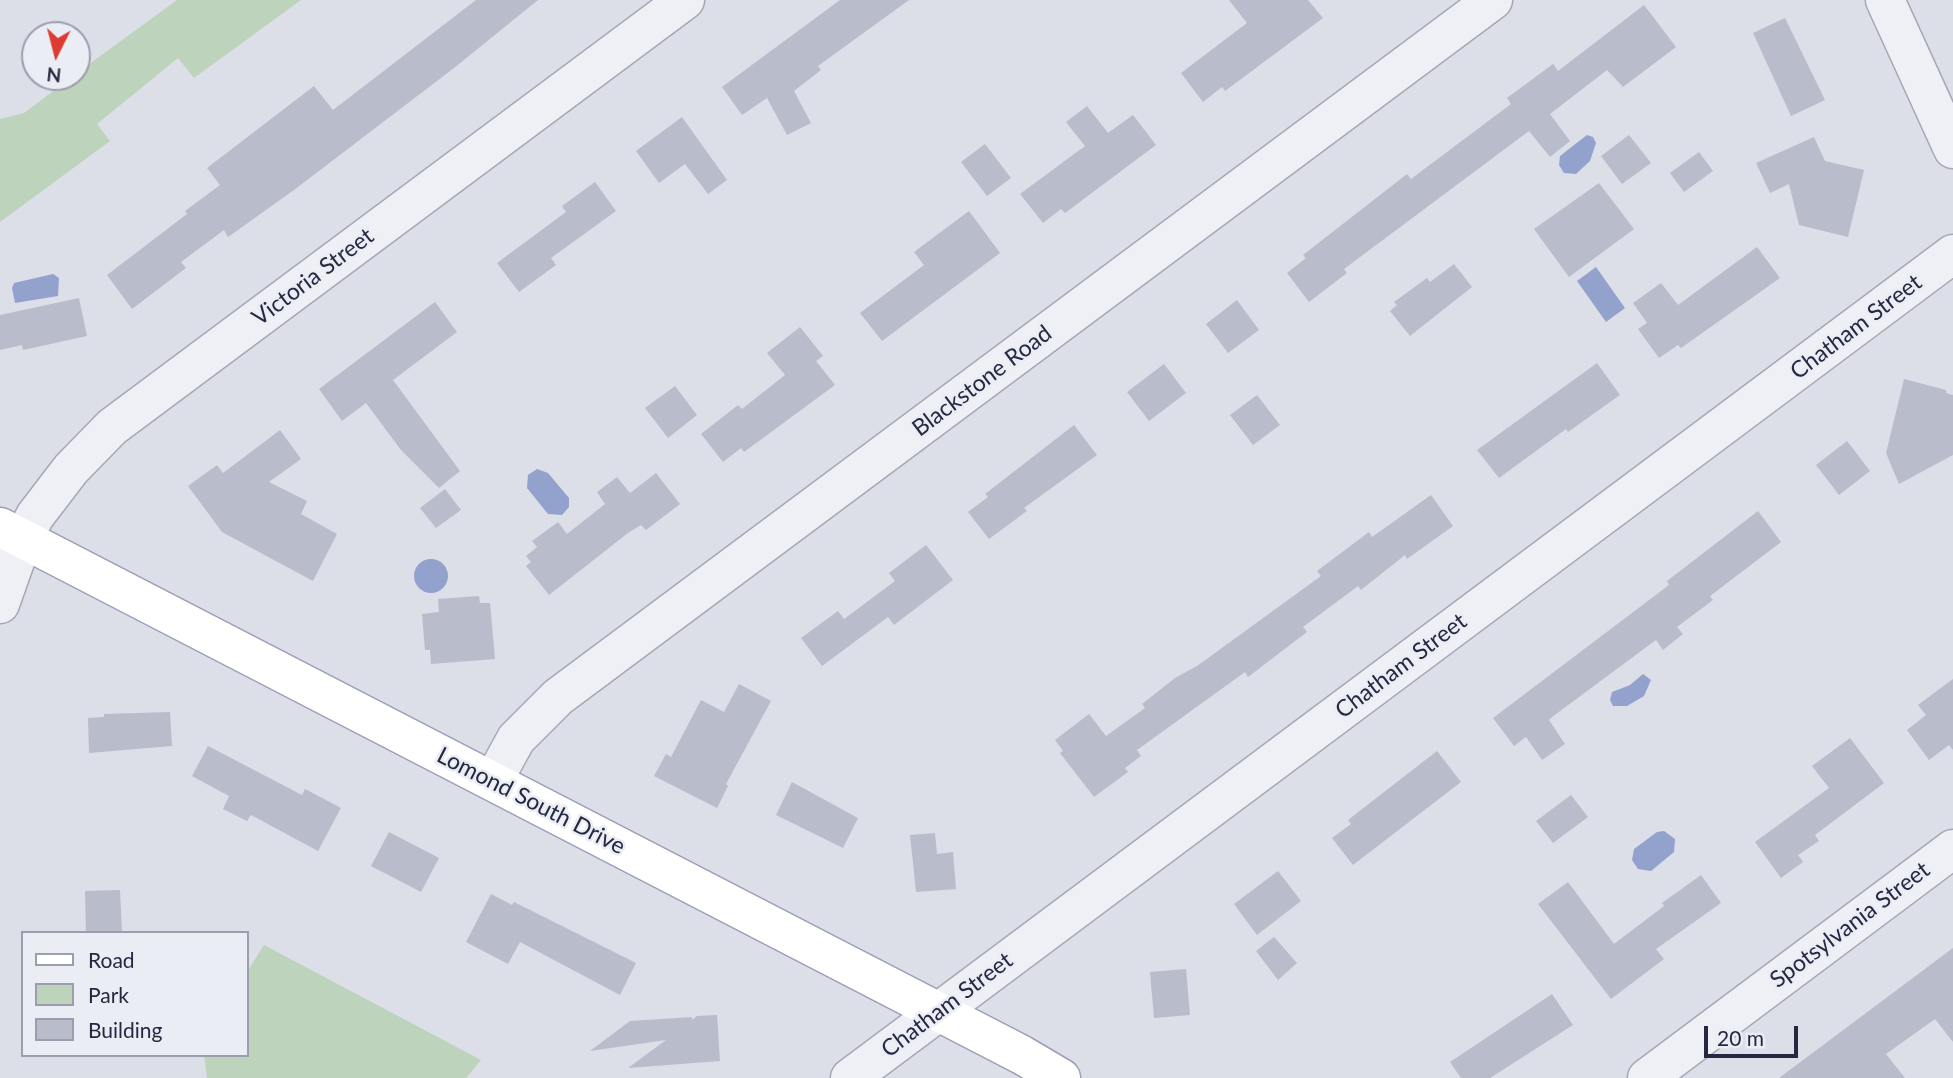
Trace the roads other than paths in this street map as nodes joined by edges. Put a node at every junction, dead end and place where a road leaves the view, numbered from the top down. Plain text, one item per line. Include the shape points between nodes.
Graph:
1 (685, 0) edge
2 (1493, 0) edge
3 (1885, 0) edge
4 (1953, 149) edge
5 (1953, 254) edge
6 (11, 533) edge
7 (0, 604) edge
8 (493, 781) junction
9 (1953, 849) edge
10 (938, 1012) junction
11 (850, 1078) edge
12 (1061, 1078) edge
13 (1647, 1078) edge

1 - 6 street, Victoria Street via 112,427 71,469 35,516
2 - 8 street, Blackstone Road via 558,697 516,739
3 - 4 street
5 - 10 street, Chatham Street
6 - 7 street, Victoria Street
6 - 8 main road, Lomond South Drive
8 - 10 main road, Lomond South Drive
9 - 13 street, Spotsylvania Street
10 - 11 street, Chatham Street
10 - 12 main road, Lomond South Drive

